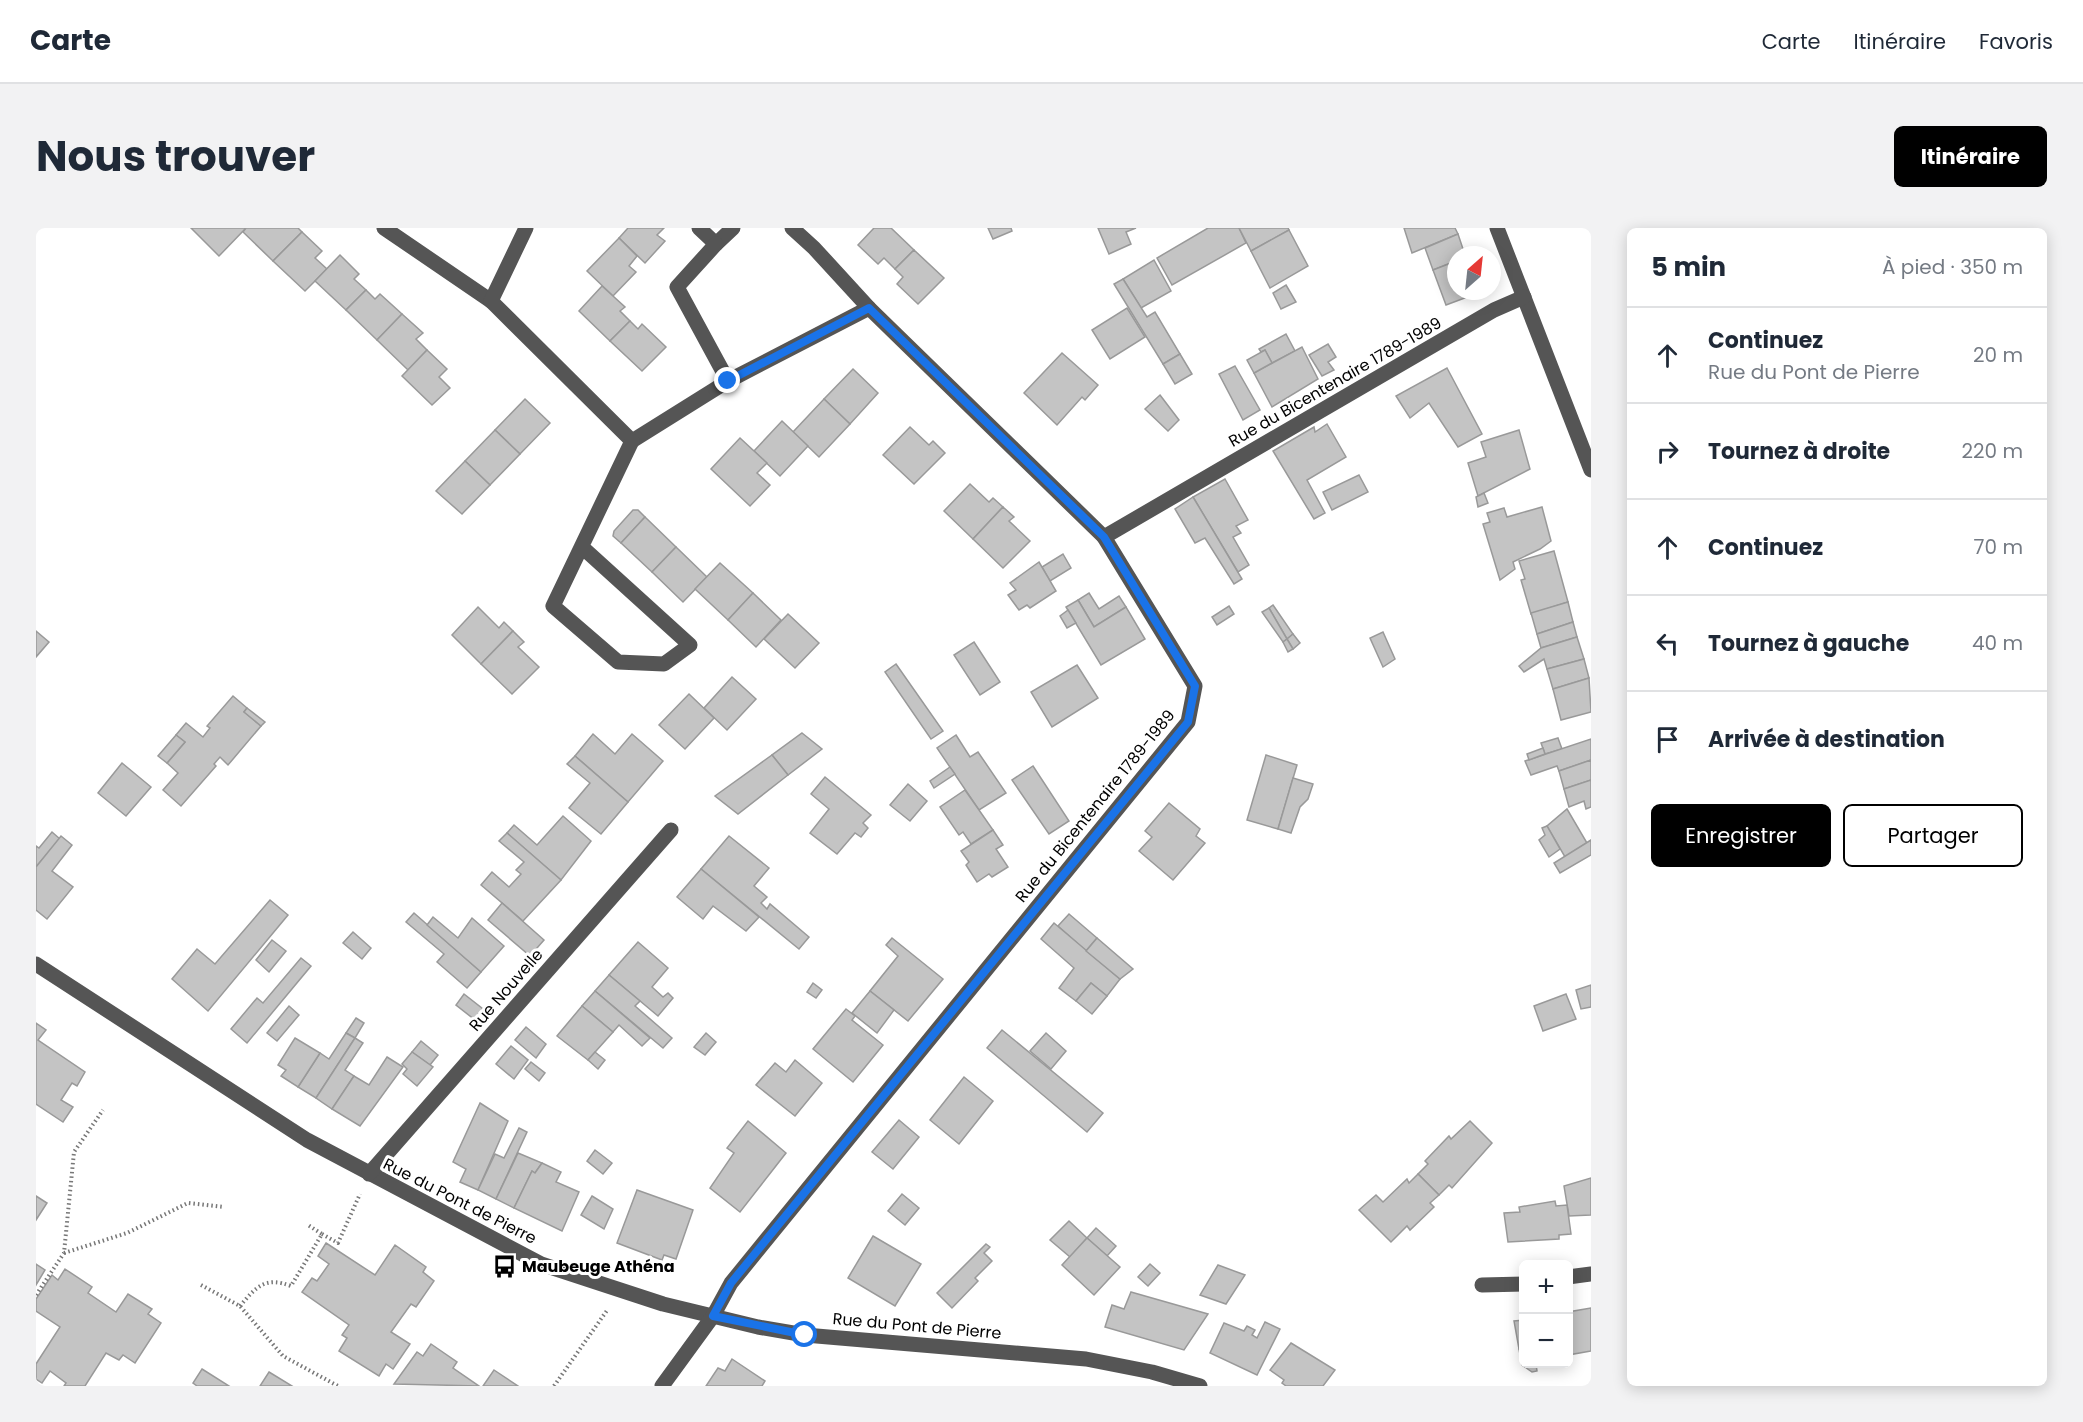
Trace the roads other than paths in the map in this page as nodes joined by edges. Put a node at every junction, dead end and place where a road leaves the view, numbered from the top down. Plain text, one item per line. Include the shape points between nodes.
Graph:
1 (384, 228) edge
2 (526, 228) edge
3 (699, 228) edge
4 (733, 228) edge
5 (792, 228) edge
6 (1497, 228) edge
7 (716, 244) junction
8 (1524, 297) junction
9 (492, 301) junction
10 (869, 308) junction
11 (728, 381) junction
12 (632, 441) junction
13 (1591, 470) edge
14 (1104, 537) junction
15 (582, 547) junction
16 (671, 830) dead end
17 (36, 964) edge
18 (369, 1174) junction
19 (1591, 1274) edge
20 (1573, 1276) edge
21 (1519, 1284) edge
22 (1482, 1285) dead end
23 (713, 1316) junction
24 (662, 1386) edge
25 (1200, 1386) edge

1 - 9 street
2 - 9 street
3 - 7 street
4 - 7 street
5 - 10 street
6 - 8 street
7 - 11 street via 677,287
8 - 13 street
8 - 14 street, Rue du Bicentenaire 1789-1989 via 1494,310
9 - 12 street
10 - 11 street
10 - 14 street
11 - 12 street
12 - 15 street
14 - 23 street, Rue du Bicentenaire 1789-1989 via 1195,686 1188,722 731,1283
15 - 15 street via 553,606 618,662 664,664 690,645
16 - 18 street, Rue Nouvelle
17 - 18 street, Rue du Pont de Pierre via 307,1140
18 - 23 street, Rue du Pont de Pierre via 541,1264 663,1305
19 - 20 street
21 - 22 street
23 - 24 street, Rue du Bicentenaire 1789-1989
23 - 25 street, Rue du Pont de Pierre via 805,1335 1086,1359

